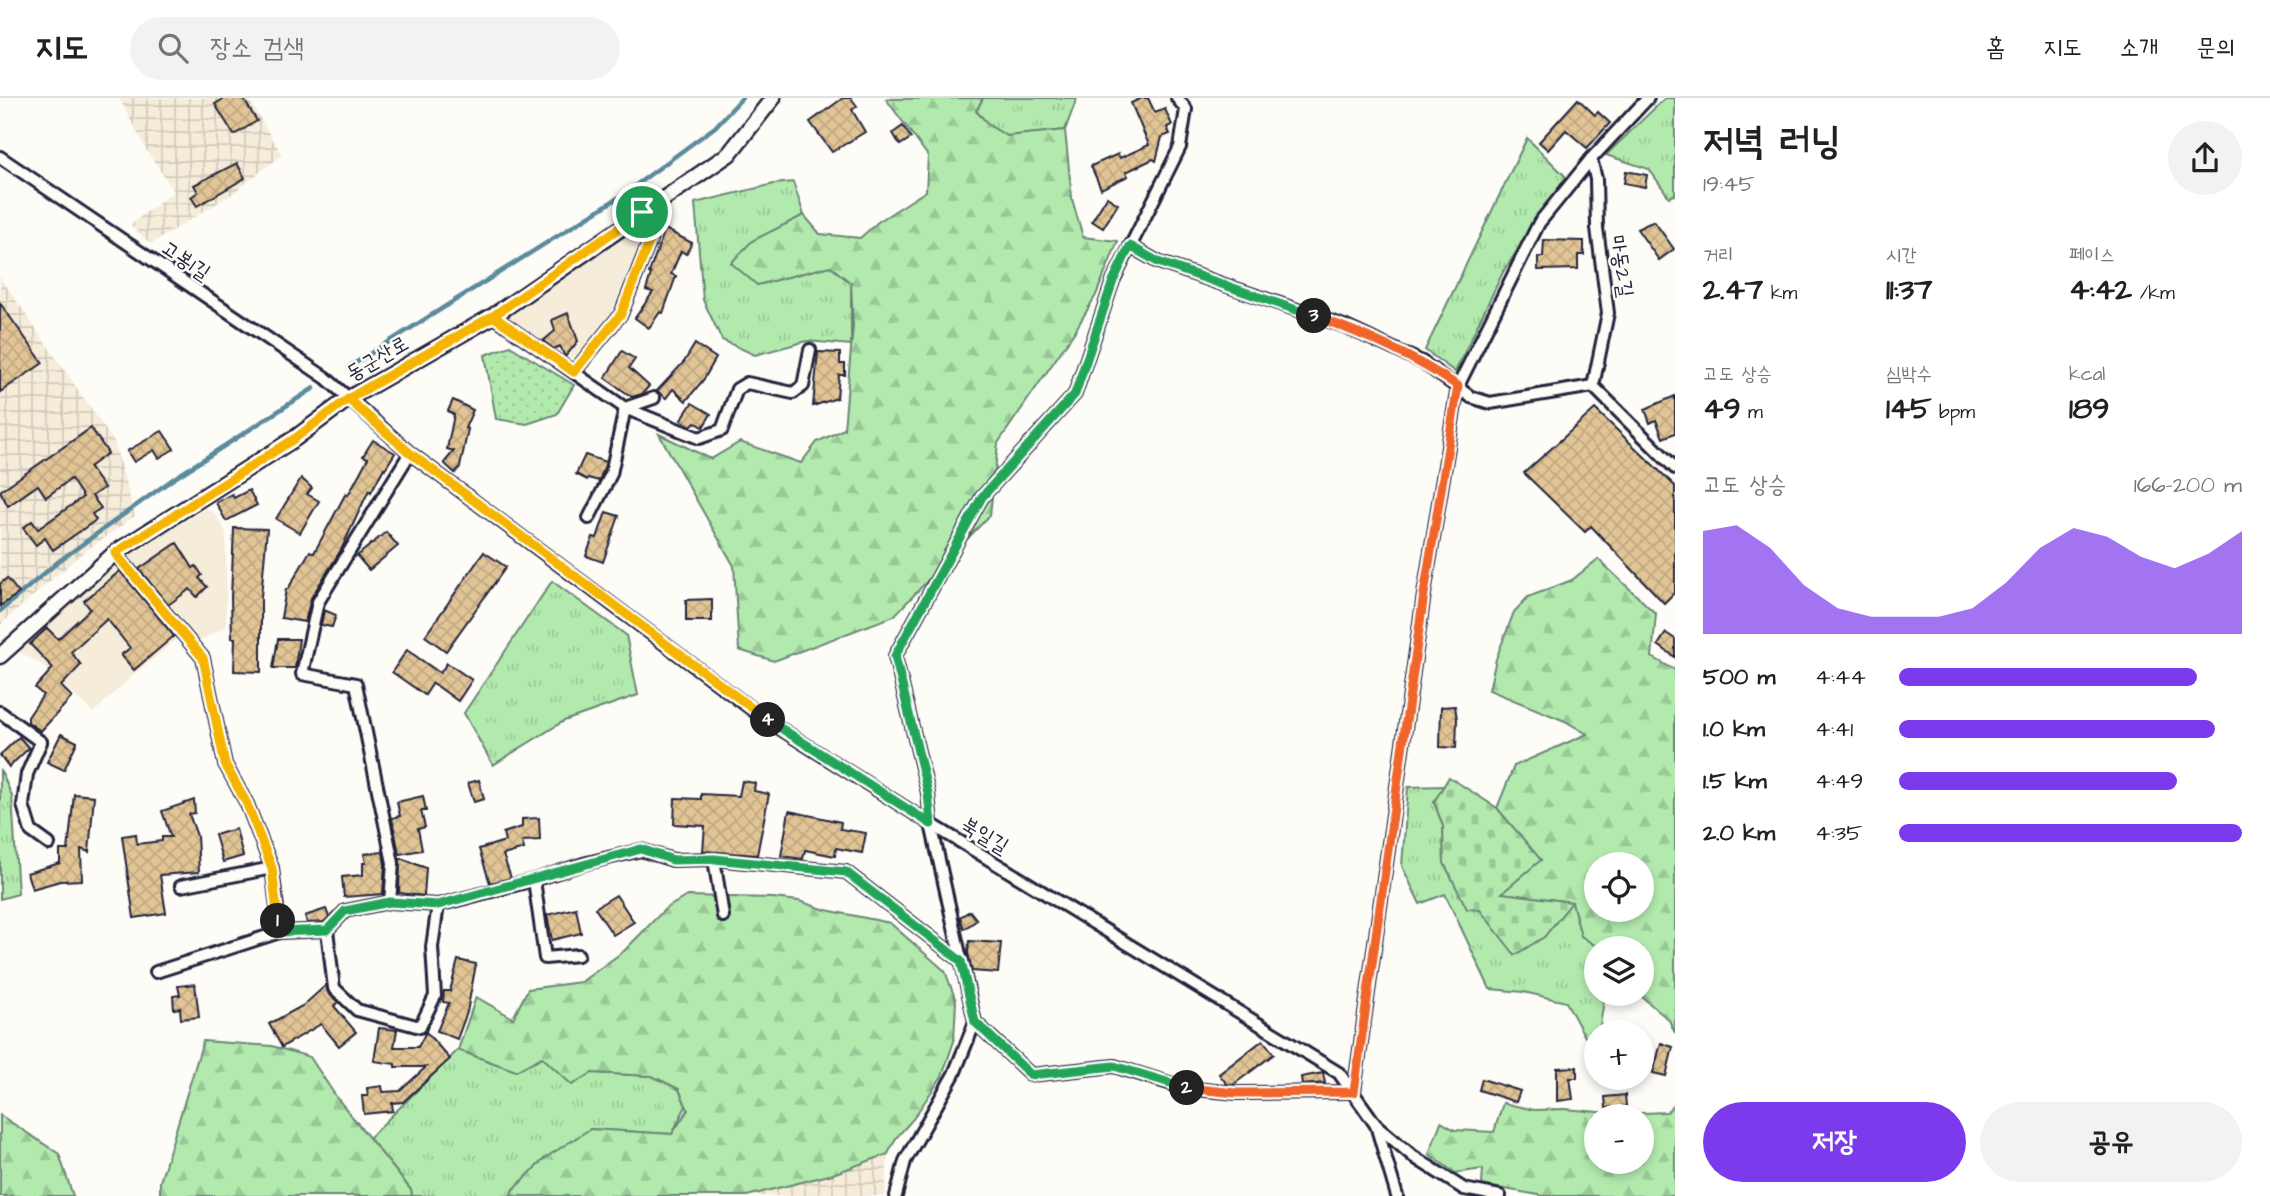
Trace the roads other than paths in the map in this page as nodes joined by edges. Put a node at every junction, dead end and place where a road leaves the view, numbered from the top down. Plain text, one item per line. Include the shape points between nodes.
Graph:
1 (773, 98) edge
2 (1177, 98) edge
3 (1648, 98) edge
4 (0, 157) edge
5 (1591, 159) junction
6 (642, 212) junction
7 (1130, 246) junction
8 (493, 316) junction
9 (810, 350) dead end
10 (574, 372) junction
11 (1458, 386) junction
12 (1593, 386) junction
13 (654, 398) dead end
14 (348, 399) junction
15 (625, 408) junction
16 (410, 453) junction
17 (1675, 468) edge
18 (589, 518) dead end
19 (115, 553) junction
20 (0, 656) edge
21 (0, 712) edge
22 (931, 824) junction
23 (49, 844) dead end
24 (714, 859) junction
25 (272, 868) junction
26 (534, 880) junction
27 (181, 886) dead end
28 (390, 902) junction
29 (438, 905) junction
30 (723, 916) dead end
31 (327, 930) junction
32 (279, 932) junction
33 (578, 956) dead end
34 (961, 961) junction
35 (156, 972) dead end
36 (975, 1022) junction
37 (1354, 1092) junction
38 (1376, 1125) junction
39 (895, 1196) edge
40 (1396, 1196) edge
41 (1500, 1196) edge

1 - 6 street, 동군산로 via 729,154
2 - 7 street via 1185,109 1180,147
3 - 5 street
4 - 14 street, 고봉1길 via 326,378
5 - 11 street via 1539,223
5 - 12 street, 마동2길 via 1608,313
6 - 8 street, 동군산로
6 - 10 street via 650,240 621,314
7 - 11 street via 1158,262 1344,326 1422,362
7 - 22 street via 1113,281 1075,394 982,497 895,656 928,793
8 - 10 street
8 - 14 street, 동군산로
9 - 15 street via 803,386 793,393 747,383 737,389 722,430 699,438
10 - 15 street
11 - 12 street via 1471,397 1490,403
11 - 37 street
12 - 17 street
13 - 15 street
14 - 16 street, 북일길
14 - 19 street, 동군산로 via 294,439
15 - 18 street via 611,474
16 - 22 street, 북일길 via 765,719
16 - 28 street via 318,602 302,674 356,684 393,863
19 - 20 street, 동군산로
19 - 25 street via 203,658 225,764 247,804
21 - 23 street via 41,741 27,774 23,805 31,831
22 - 34 street
22 - 37 street, 북일길 via 1339,1073
24 - 26 street via 673,860 641,849
24 - 30 street
24 - 34 street via 846,872
25 - 27 street
25 - 32 street
26 - 29 street
26 - 33 street via 545,958
28 - 29 street
28 - 31 street via 345,911
29 - 31 street via 432,947 435,996 420,1027 357,1010 334,988
31 - 32 street
32 - 35 street
34 - 36 street
36 - 37 street via 1031,1075 1114,1066 1185,1088 1236,1093
36 - 39 street via 954,1074 905,1161
37 - 38 street, 북일길
38 - 40 street, 북일길
38 - 41 street via 1414,1157 1464,1189

